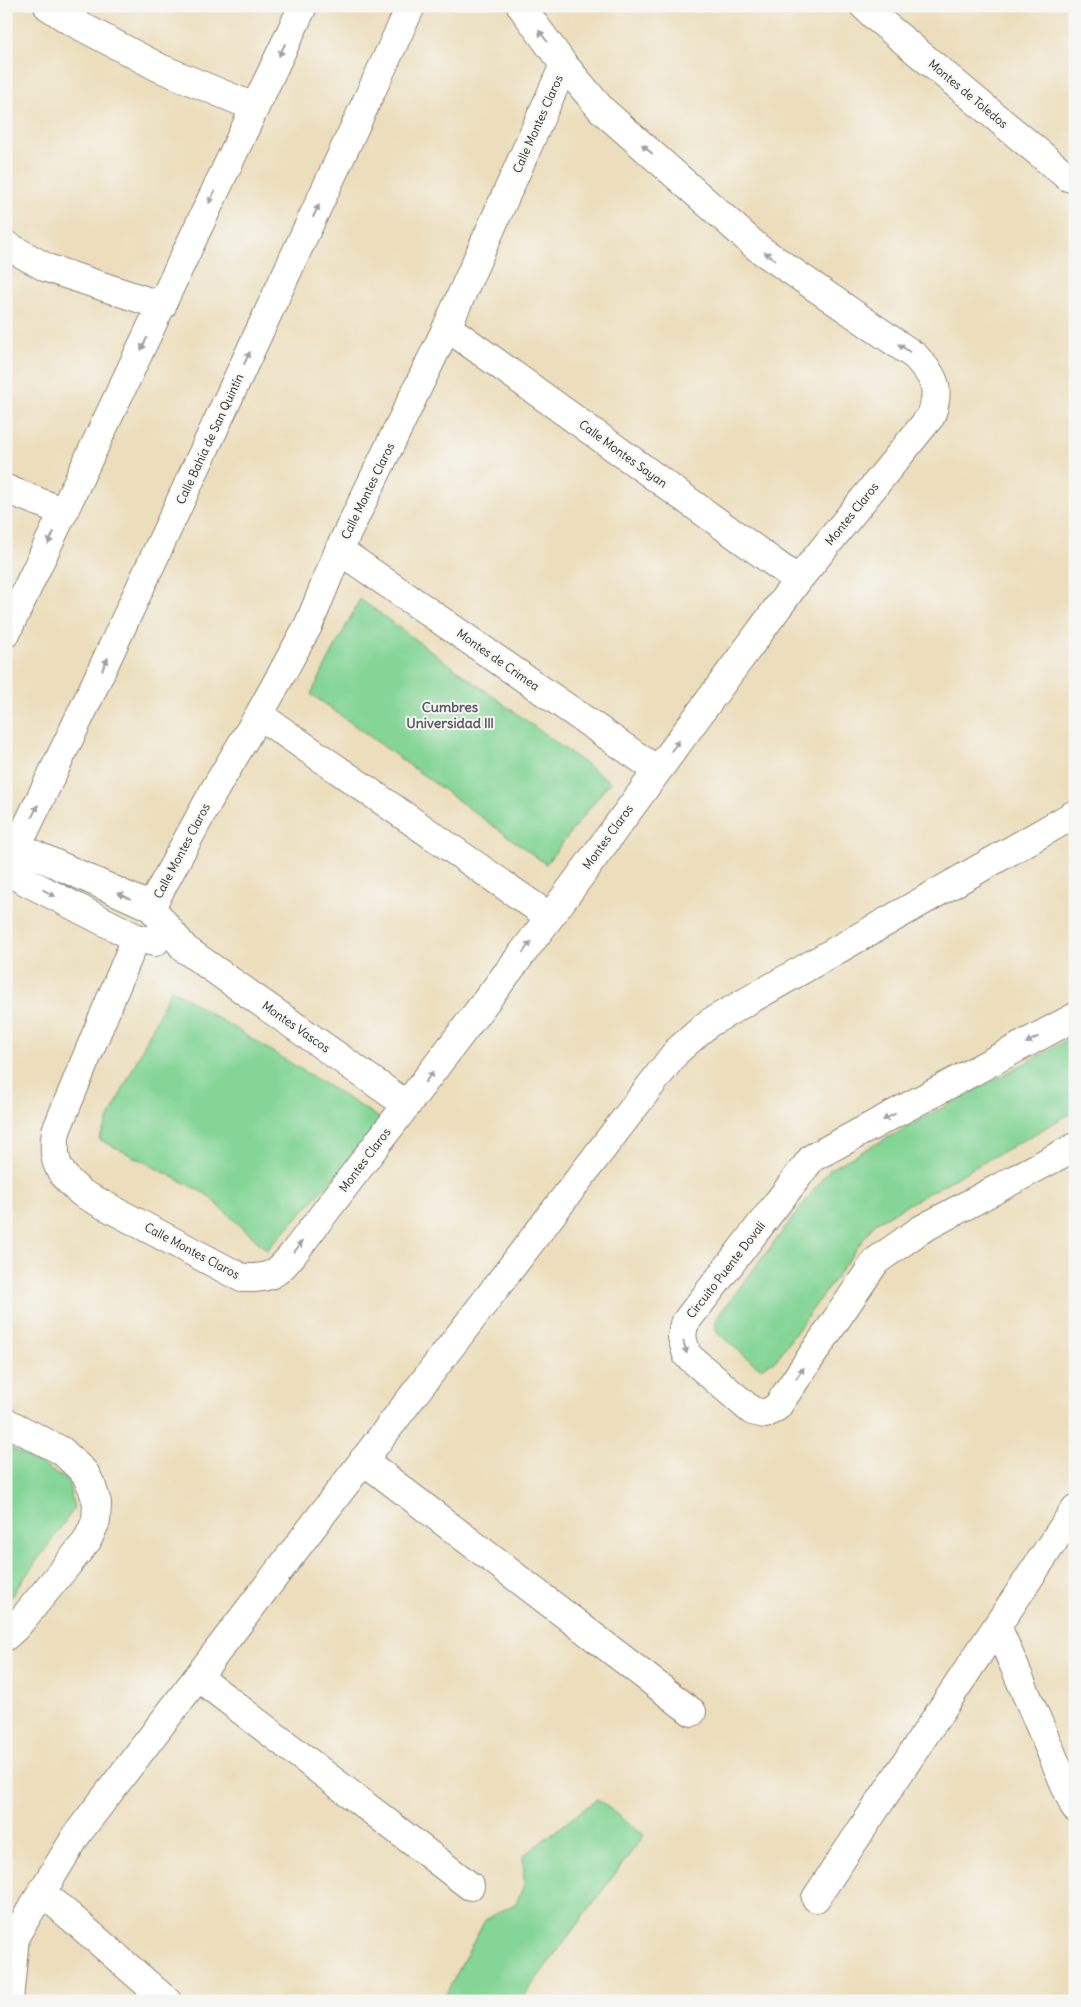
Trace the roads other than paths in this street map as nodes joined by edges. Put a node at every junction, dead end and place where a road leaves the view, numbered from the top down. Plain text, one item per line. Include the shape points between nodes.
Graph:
1 (48, 6) edge
2 (303, 6) edge
3 (412, 6) edge
4 (521, 6) edge
5 (864, 6) edge
6 (564, 65) junction
7 (254, 107) junction
8 (1075, 179) edge
9 (6, 245) edge
10 (162, 306) junction
11 (447, 327) junction
12 (935, 384) joint
13 (6, 489) edge
14 (64, 512) junction
15 (339, 550) junction
16 (798, 580) junction
17 (6, 633) edge
18 (259, 715) junction
19 (657, 770) junction
20 (1075, 814) edge
21 (10, 862) edge
22 (151, 908) junction
23 (550, 917) junction
24 (136, 938) junction
25 (185, 949) junction
26 (1075, 1017) edge
27 (407, 1105) junction
28 (1075, 1146) edge
29 (262, 1279) joint
30 (6, 1422) edge
31 (363, 1460) junction
32 (1075, 1509) edge
33 (997, 1626) junction
34 (6, 1636) edge
35 (198, 1677) junction
36 (692, 1712) dead end
37 (1075, 1808) edge
38 (470, 1886) dead end
39 (42, 1892) junction
40 (816, 1898) dead end
41 (9, 2001) edge
42 (168, 2001) edge

1 - 7 street via 68,20 160,68
2 -> 7 street
21 -> 3 street, Calle Bahía de San Quintín
6 -> 4 street, Calle Montes Claros
5 - 8 street, Montes de Toledos via 1068,177
6 - 11 street, Calle Montes Claros
12 -> 6 street, Calle Montes Claros via 915,356 758,248 601,109
7 -> 10 street
9 - 10 street via 47,268
10 -> 14 street
11 - 15 street, Calle Montes Claros
11 - 16 street, Calle Montes Sayan
12 - 16 street, Montes Claros via 936,400 931,416
13 - 14 street
14 -> 17 street
15 - 18 street, Calle Montes Claros via 308,624
15 - 19 street, Montes de Crimea
19 -> 16 street, Montes Claros
18 - 22 street, Calle Montes Claros
18 - 23 street
19 - 23 street, Montes Claros
20 - 31 street via 708,1023 677,1051
22 -> 21 street, Montes Vascos
21 -> 24 street, Montes Vascos
22 - 25 street, Montes Vascos
27 -> 23 street, Montes Claros
24 - 25 street, Montes Vascos
24 - 29 street, Calle Montes Claros via 56,1131 53,1150 58,1168 83,1194 242,1278
25 - 27 street, Montes Vascos
26 -> 28 street, Circuito Puente Dovali via 812,1158 684,1324 682,1337 687,1355 752,1411 765,1414 777,1407 876,1261 920,1230
29 -> 27 street, Montes Claros via 280,1270
30 - 34 street via 62,1451 85,1473 97,1503 96,1521 87,1541
31 - 35 street
31 - 36 street
32 - 33 street
33 - 37 street
33 - 40 street
35 - 38 street
35 - 39 street via 78,1833
39 - 41 street via 15,1936
39 - 42 street

